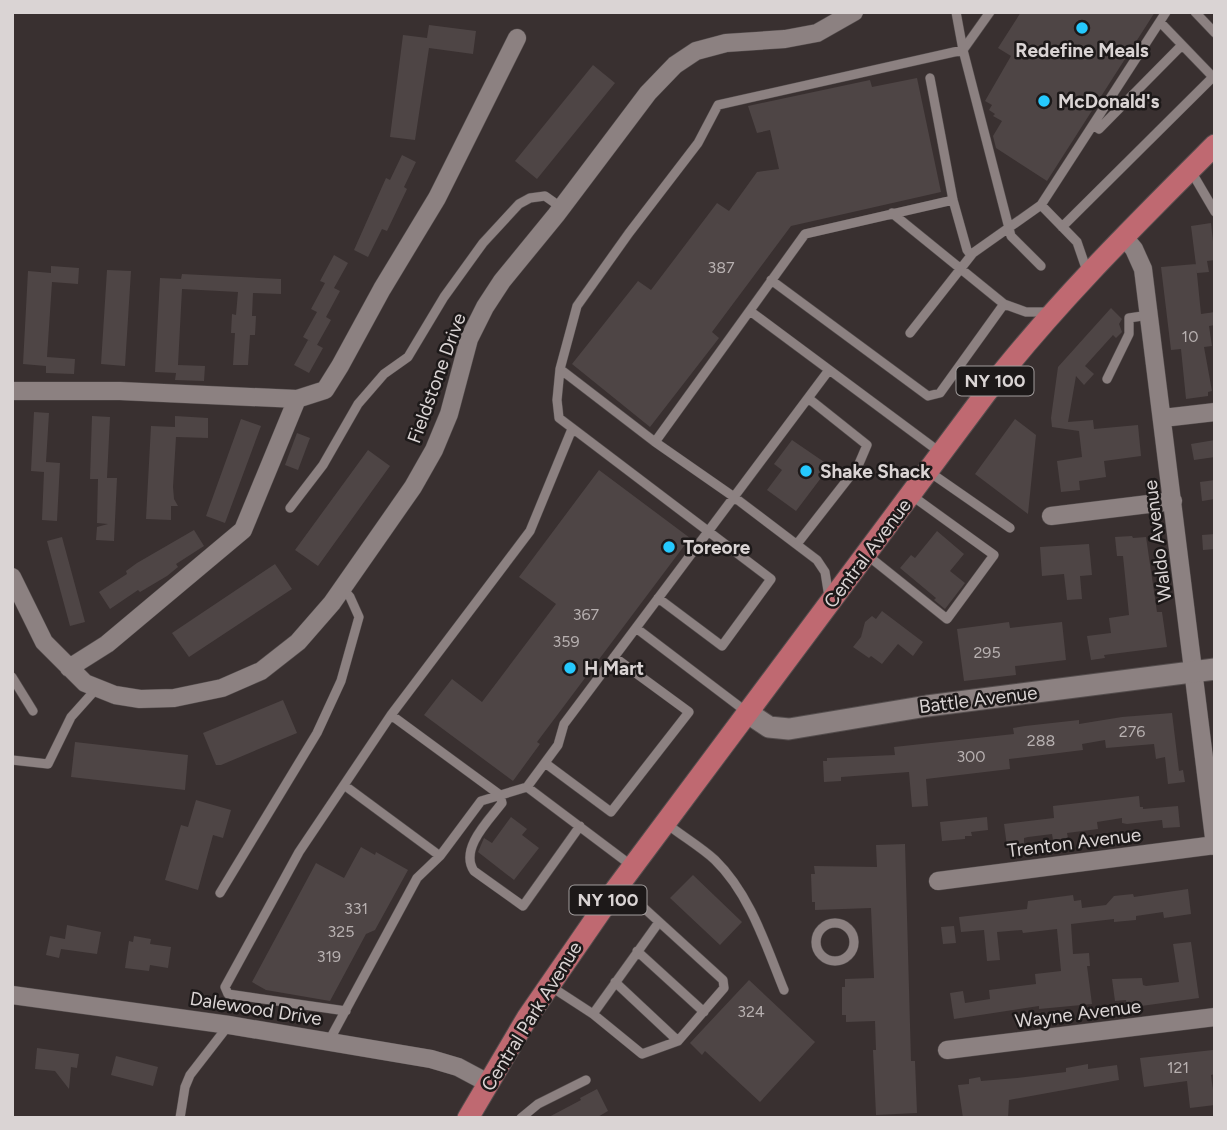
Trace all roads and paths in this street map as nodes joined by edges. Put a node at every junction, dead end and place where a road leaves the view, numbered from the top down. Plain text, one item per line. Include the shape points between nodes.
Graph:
1 (854, 12) edge
2 (956, 12) edge
3 (990, 12) edge
4 (1166, 12) edge
5 (1195, 12) edge
6 (1160, 22) junction
7 (1215, 33) edge
8 (517, 38) dead end
9 (1182, 45) junction
10 (963, 50) junction
11 (930, 78) dead end
12 (1093, 125) junction
13 (1215, 145) edge
14 (1190, 170) junction
15 (953, 200) junction
16 (1041, 205) junction
17 (562, 208) junction
18 (1215, 212) edge
19 (892, 213) junction
20 (1062, 227) junction
21 (1009, 229) junction
22 (1124, 237) junction
23 (971, 255) junction
24 (1041, 266) dead end
25 (961, 268) junction
26 (1087, 274) junction
27 (771, 280) junction
28 (1004, 304) junction
29 (750, 311) junction
30 (1053, 311) junction
31 (1150, 314) junction
32 (910, 333) dead end
33 (560, 369) junction
34 (829, 370) junction
35 (1107, 379) dead end
36 (12, 391) edge
37 (808, 398) junction
38 (297, 399) junction
39 (1215, 412) edge
40 (1163, 418) junction
41 (572, 429) junction
42 (655, 442) junction
43 (934, 462) junction
44 (910, 495) junction
45 (734, 497) junction
46 (1173, 501) junction
47 (290, 508) dead end
48 (1051, 516) dead end
49 (1010, 528) dead end
50 (708, 532) junction
51 (797, 544) junction
52 (866, 554) junction
53 (13, 582) edge
54 (342, 589) junction
55 (659, 598) junction
56 (830, 602) junction
57 (636, 628) junction
58 (614, 657) junction
59 (69, 668) junction
60 (1204, 670) edge
61 (12, 677) edge
62 (97, 688) junction
63 (33, 711) dead end
64 (748, 713) junction
65 (391, 715) junction
66 (12, 760) edge
67 (545, 763) junction
68 (696, 781) joint
69 (344, 785) junction
70 (527, 787) junction
71 (500, 795) junction
72 (665, 823) junction
73 (580, 826) junction
74 (1215, 845) edge
75 (440, 856) junction
76 (633, 866) junction
77 (938, 881) dead end
78 (616, 889) junction
79 (220, 893) dead end
80 (659, 922) junction
81 (637, 951) junction
82 (818, 951) junction
83 (806, 955) dead end
84 (615, 982) junction
85 (548, 985) junction
86 (784, 990) dead end
87 (12, 995) edge
88 (345, 1011) junction
89 (704, 1012) junction
90 (593, 1014) junction
91 (1215, 1017) edge
92 (229, 1025) junction
93 (329, 1041) junction
94 (678, 1041) junction
95 (947, 1050) dead end
96 (586, 1080) dead end
97 (488, 1083) junction
98 (471, 1117) edge
99 (180, 1118) edge
100 (521, 1118) edge

1 - 17 street, Fieldstone Drive via 817,33 726,43 696,51 675,65 648,93
2 - 10 lane
3 - 10 lane
4 - 6 lane
5 - 7 lane
6 - 9 lane
6 - 12 lane
8 - 38 street via 437,198 340,366 325,390
9 - 12 lane via 1099,129
9 - 20 lane via 1213,77
10 - 21 lane
10 - 33 lane via 718,105 698,143 578,306
11 - 15 lane
12 - 16 lane
13 - 14 main road, Central Avenue / NY 100
14 - 18 lane
14 - 22 main road, Central Avenue / NY 100
15 - 19 lane
15 - 23 lane
16 - 20 lane
16 - 21 lane
17 - 47 lane via 545,196 529,198 483,243 408,356 384,374 358,404 323,465
17 - 54 street, Fieldstone Drive via 485,307 469,340 434,450
19 - 25 lane
19 - 27 lane via 808,232
20 - 26 lane via 1077,242
21 - 23 lane
21 - 24 lane
22 - 26 main road, Central Avenue / NY 100
22 - 31 street, Waldo Avenue via 1141,261
23 - 25 lane
25 - 28 lane
25 - 32 lane
26 - 30 main road, Central Avenue / NY 100
27 - 28 lane via 928,396 940,393
27 - 29 lane
28 - 30 lane via 1026,312
29 - 34 lane
29 - 42 lane
30 - 43 main road, Central Avenue / NY 100
31 - 35 lane via 1129,318 1129,334
31 - 40 street, Waldo Avenue
33 - 41 lane via 559,418
33 - 42 lane
34 - 37 lane
34 - 43 lane
36 - 38 street
37 - 45 lane
37 - 51 lane via 867,445 858,466
38 - 59 street via 243,530 107,644
39 - 40 street
40 - 46 street, Waldo Avenue
41 - 50 lane
41 - 65 lane via 530,531
42 - 45 lane
43 - 44 main road, Central Avenue / NY 100
43 - 49 lane
44 - 52 main road, Central Avenue / NY 100
44 - 52 lane via 993,555 947,619
45 - 50 lane
45 - 51 lane
46 - 48 street
46 - 60 street, Waldo Avenue
50 - 55 lane
50 - 55 lane via 771,579 729,637 722,646
51 - 56 lane via 825,572
52 - 56 main road, Central Avenue / NY 100
53 - 59 street, Fieldstone Drive via 44,642
54 - 62 street, Fieldstone Drive via 298,642 261,671 222,688 174,698 140,699
54 - 79 lane via 359,617 341,681 317,733
55 - 57 lane
56 - 64 main road, Central Avenue / NY 100
57 - 58 lane
57 - 64 lane
58 - 67 lane via 564,724 558,745
58 - 67 lane via 689,712 611,812
59 - 62 street, Fieldstone Drive
60 - 64 street, Battle Avenue via 789,729 769,727
60 - 74 street, Waldo Avenue
61 - 63 lane
62 - 66 lane via 71,717 48,764
64 - 68 main road, Central Avenue / NY 100
65 - 69 lane
65 - 71 lane
67 - 70 lane
68 - 72 main road, Central Park Avenue / NY 100
69 - 75 lane
69 - 88 lane via 299,852 225,987 228,993
70 - 71 lane
70 - 73 lane
71 - 73 lane via 502,803 475,841 470,865 523,906
71 - 75 lane via 481,801
72 - 76 main road, Central Park Avenue / NY 100
72 - 86 lane via 715,860 734,885 756,921
73 - 76 lane
74 - 77 street, Trenton Avenue
75 - 88 lane via 417,878
76 - 78 main road, Central Park Avenue / NY 100
78 - 80 lane
78 - 85 main road, Central Park Avenue / NY 100
80 - 81 lane
80 - 89 lane via 725,983
81 - 84 lane
81 - 89 lane
82 - 82 lane via 828,960 841,960 851,953 852,934 844,925 825,925 815,941
82 - 83 lane
84 - 90 lane
84 - 94 lane
85 - 90 lane
85 - 97 main road, Central Park Avenue / NY 100
87 - 92 street, Dalewood Drive
88 - 93 lane
89 - 94 lane
90 - 94 lane via 638,1052 646,1054
91 - 95 street, Wayne Avenue
92 - 93 street, Dalewood Drive
92 - 99 lane via 190,1075
93 - 97 street, Dalewood Drive via 444,1062
96 - 100 lane via 538,1104
97 - 98 main road, Central Park Avenue / NY 100

